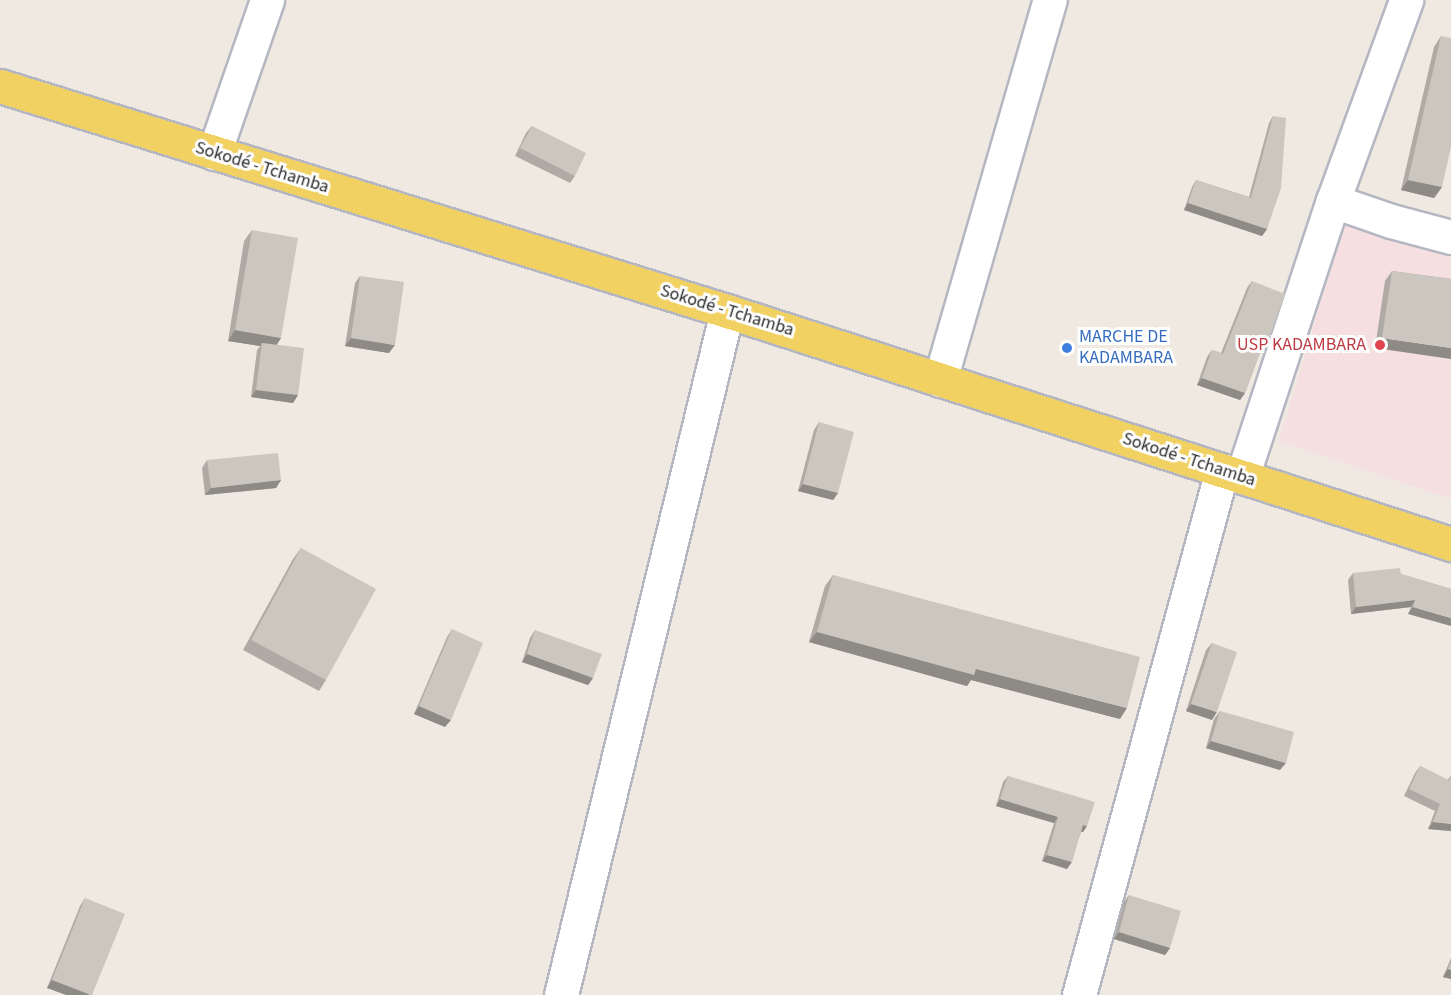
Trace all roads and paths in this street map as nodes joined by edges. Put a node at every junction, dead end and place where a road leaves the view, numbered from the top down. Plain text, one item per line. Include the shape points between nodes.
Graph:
1 (267, 0) edge
2 (1050, 0) edge
3 (1406, 0) edge
4 (0, 86) edge
5 (214, 153) junction
6 (1333, 201) junction
7 (1451, 237) edge
8 (727, 311) junction
9 (940, 380) junction
10 (1232, 473) junction
11 (1451, 544) edge
12 (561, 995) edge
13 (1079, 995) edge

1 - 5 street
2 - 9 street
3 - 6 street
4 - 5 main road, Sokodé - Tchamba
5 - 8 main road, Sokodé - Tchamba
6 - 7 street
6 - 10 street
8 - 9 main road, Sokodé - Tchamba
8 - 12 street
9 - 10 main road, Sokodé - Tchamba
10 - 11 main road, Sokodé - Tchamba
10 - 13 street

